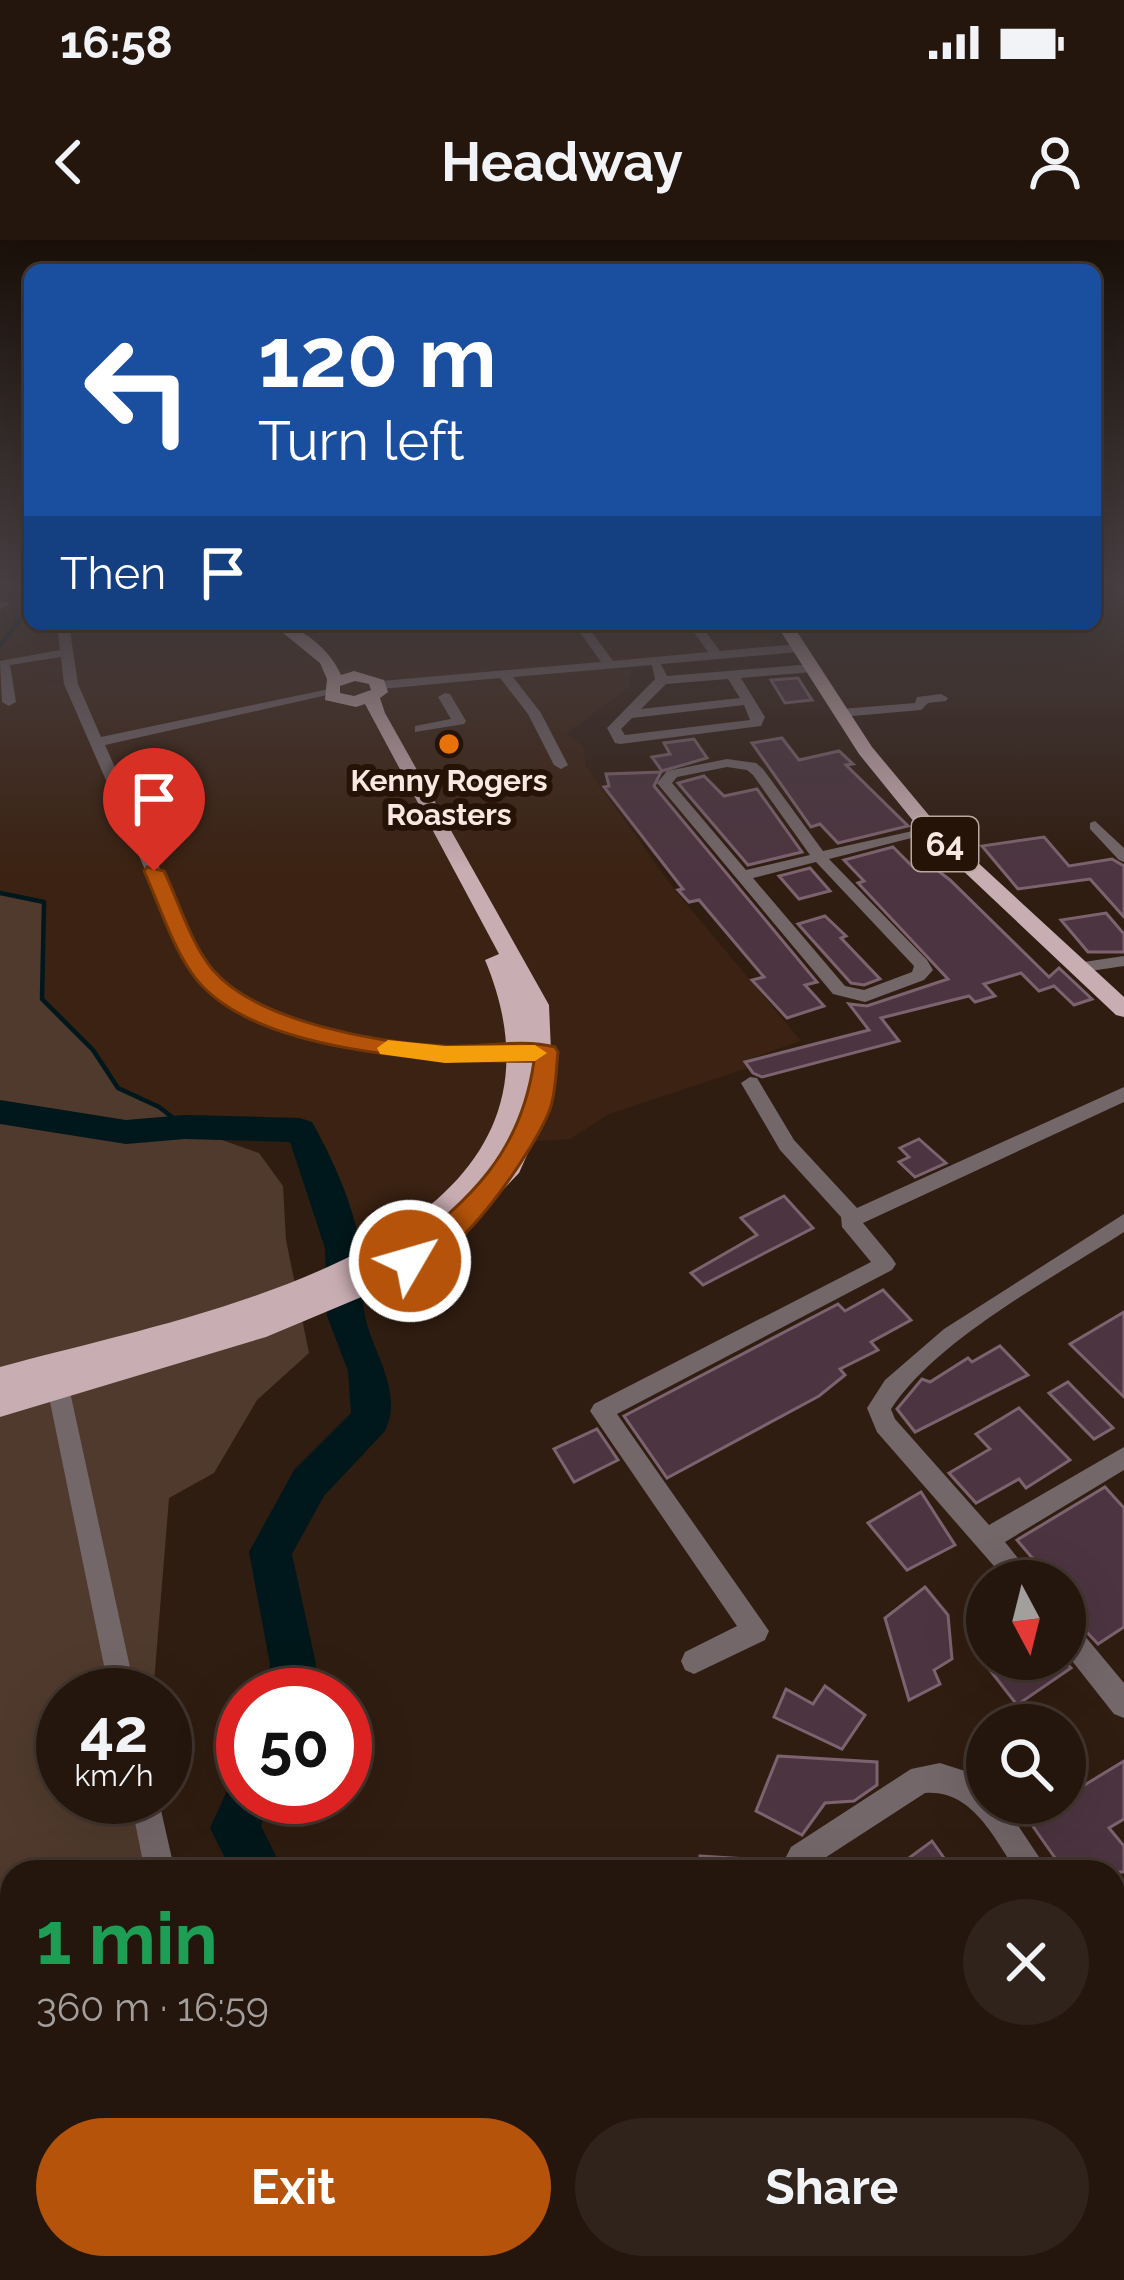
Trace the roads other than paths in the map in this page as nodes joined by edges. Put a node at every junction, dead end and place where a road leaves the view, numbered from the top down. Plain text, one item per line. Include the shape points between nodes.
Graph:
1 (5, 680) edge
2 (70, 680) edge
3 (331, 680) edge
4 (350, 680) edge
5 (365, 680) edge
6 (448, 680) edge
7 (509, 680) edge
8 (654, 680) edge
9 (736, 680) edge
10 (820, 680) edge
11 (333, 687) junction
12 (377, 691) junction
13 (445, 697) dead end
14 (941, 698) dead end
15 (748, 701) junction
16 (9, 702) dead end
17 (350, 702) junction
18 (842, 713) junction
19 (632, 714) junction
20 (419, 729) dead end
21 (98, 742) junction
22 (561, 765) dead end
23 (1094, 826) dead end
24 (930, 829) junction
25 (819, 857) junction
26 (1124, 857) edge
27 (743, 876) junction
28 (1124, 961) edge
29 (1077, 968) junction
30 (1124, 1010) edge
31 (535, 1053) junction
32 (750, 1083) dead end
33 (1124, 1094) edge
34 (854, 1218) junction
35 (1124, 1222) edge
36 (314, 1294) junction
37 (0, 1379) edge
38 (58, 1387) junction
39 (0, 1404) edge
40 (1124, 1458) edge
41 (989, 1538) junction
42 (1006, 1560) edge
43 (1086, 1650) edge
44 (694, 1660) dead end
45 (117, 1668) edge
46 (1115, 1676) edge
47 (1124, 1704) edge
48 (150, 1824) edge
49 (801, 1857) dead end
50 (157, 1860) edge
51 (1025, 1860) edge

1 - 16 street
2 - 21 street
3 - 11 main road
4 - 11 main road
5 - 12 main road
6 - 12 street
7 - 22 street
8 - 19 street
9 - 15 street
10 - 18 main road, 64
11 - 17 main road
11 - 21 street
12 - 17 main road
12 - 31 main road via 376,713 531,984
13 - 20 street via 459,722
14 - 18 street
15 - 19 street
15 - 19 street via 756,723 620,740 614,728
17 - 31 main road via 511,988
18 - 24 main road, 64
21 - 31 street via 191,957 225,994 272,1019 383,1048
23 - 26 street
24 - 25 street
24 - 29 main road, 64
25 - 27 street
25 - 27 street via 751,766 666,778
25 - 27 street via 921,964 918,976 865,996 839,990
28 - 29 street
29 - 30 main road, 64
31 - 36 main road via 508,1124 472,1179 373,1267
32 - 34 street via 787,1145
33 - 34 street
34 - 44 street via 886,1264 602,1411 756,1631
35 - 41 street via 947,1340 885,1393 885,1424
36 - 37 main road
36 - 38 main road via 241,1334
38 - 39 main road
38 - 45 street
40 - 41 street
41 - 42 street
43 - 46 street
46 - 47 street
48 - 50 street
49 - 51 street via 939,1774 976,1793

